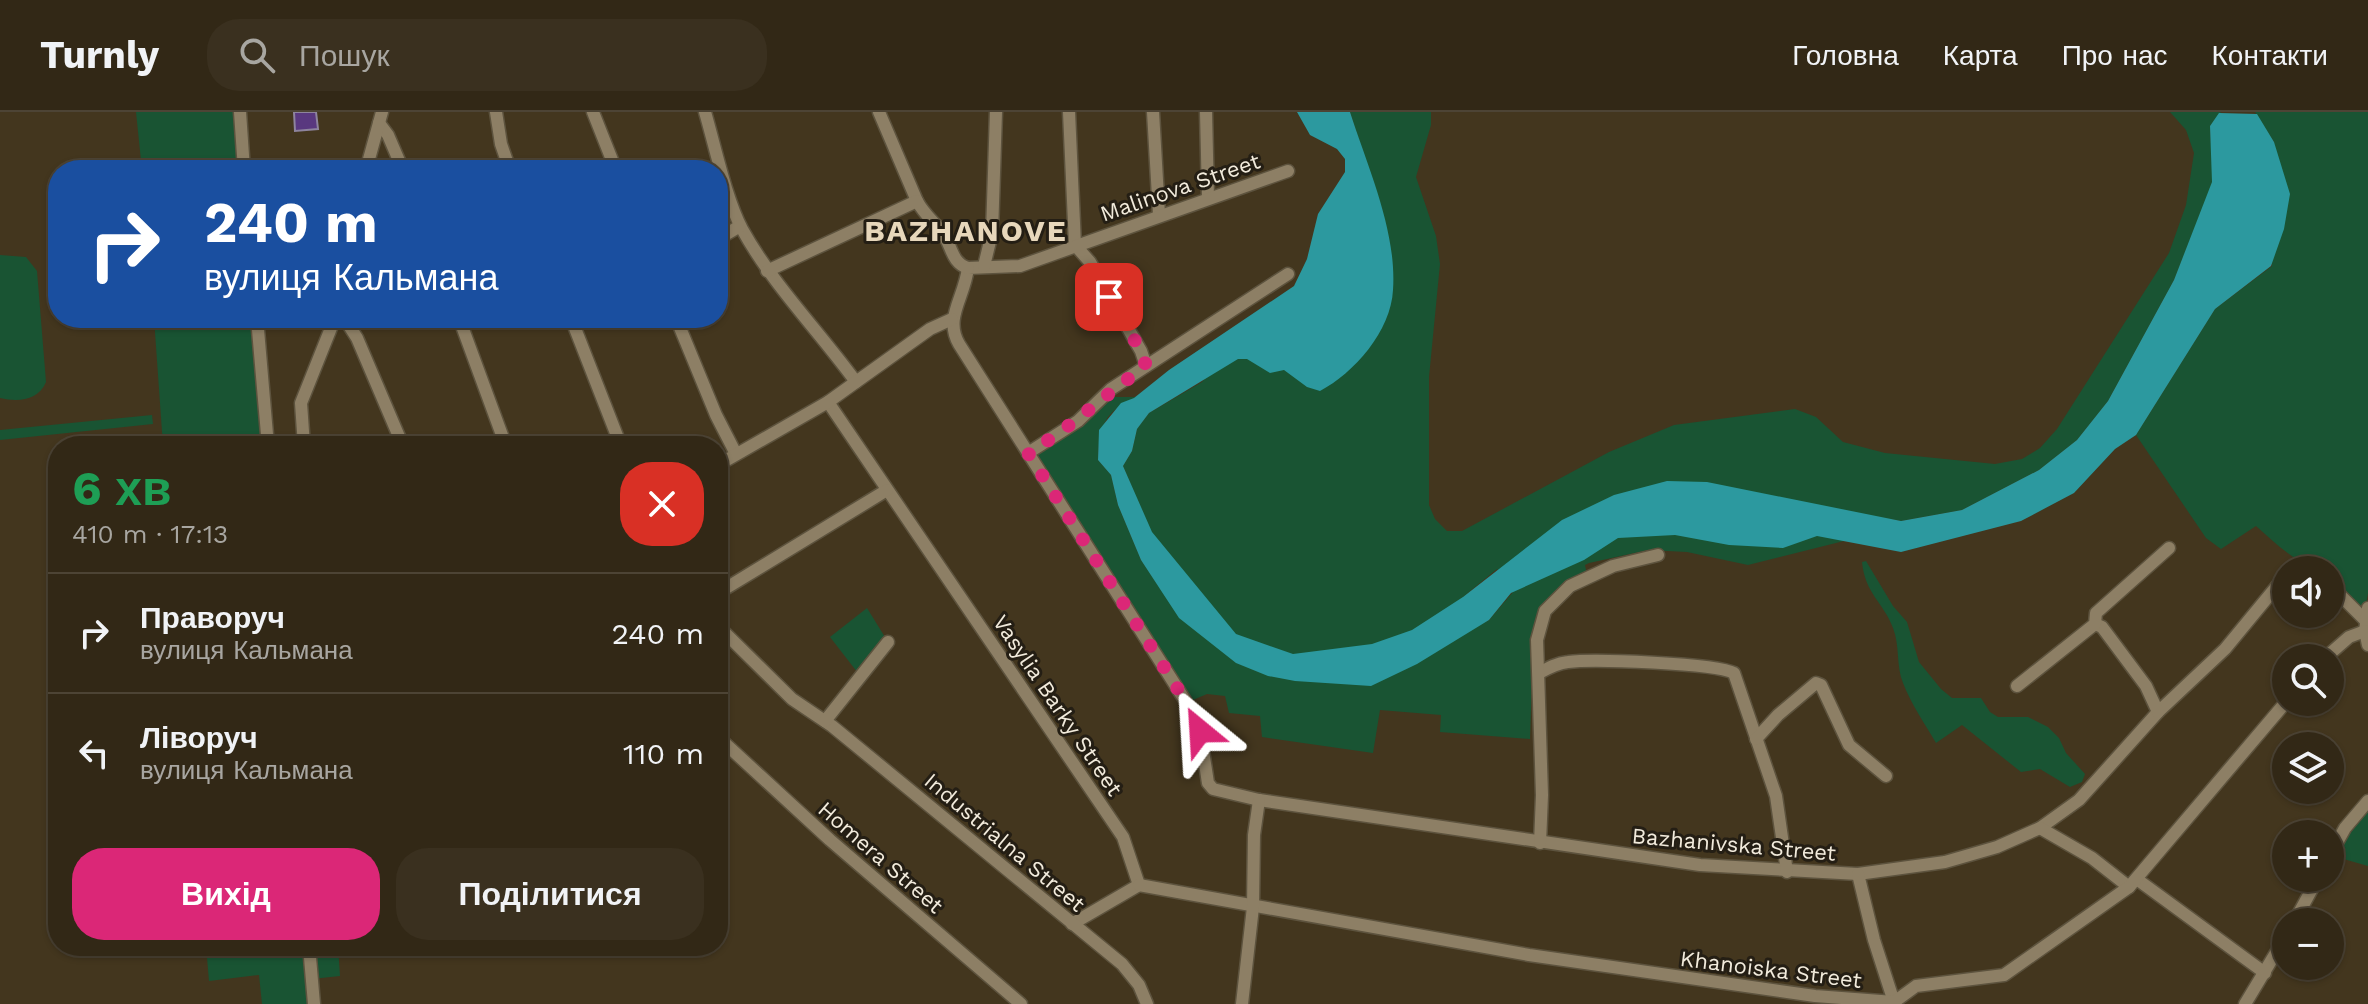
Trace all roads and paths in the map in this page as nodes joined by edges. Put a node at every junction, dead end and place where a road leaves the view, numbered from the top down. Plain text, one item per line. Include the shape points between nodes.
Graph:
1 (240, 112) edge
2 (496, 112) edge
3 (593, 112) edge
4 (705, 112) edge
5 (879, 112) edge
6 (996, 112) edge
7 (1069, 112) edge
8 (1153, 112) edge
9 (1206, 112) edge
10 (380, 118) edge
11 (243, 160) edge
12 (369, 160) edge
13 (399, 160) edge
14 (507, 160) edge
15 (612, 160) edge
16 (720, 160) edge
17 (1288, 171) dead end
18 (728, 187) edge
19 (1208, 197) junction
20 (917, 201) junction
21 (1159, 214) junction
22 (740, 226) junction
23 (728, 233) edge
24 (1075, 245) junction
25 (984, 266) junction
26 (968, 268) junction
27 (767, 271) junction
28 (1288, 274) dead end
29 (952, 319) junction
30 (258, 328) edge
31 (333, 328) edge
32 (347, 328) edge
33 (463, 328) edge
34 (575, 328) edge
35 (680, 328) edge
36 (1146, 366) junction
37 (856, 382) junction
38 (828, 402) junction
39 (267, 436) edge
40 (303, 436) edge
41 (399, 436) edge
42 (502, 436) edge
43 (617, 436) edge
44 (727, 436) edge
45 (728, 438) edge
46 (1028, 453) junction
47 (736, 454) junction
48 (728, 459) edge
49 (887, 490) junction
50 (2169, 548) dead end
51 (1658, 555) dead end
52 (728, 587) edge
53 (2272, 592) edge
54 (2344, 598) edge
55 (2366, 619) edge
56 (2095, 624) junction
57 (728, 636) edge
58 (888, 642) dead end
59 (2341, 644) edge
60 (2368, 645) edge
61 (1539, 673) junction
62 (2017, 686) dead end
63 (2158, 712) junction
64 (2274, 716) edge
65 (825, 721) junction
66 (1756, 739) junction
67 (728, 746) edge
68 (1886, 776) dead end
69 (1259, 800) junction
70 (2368, 801) edge
71 (2040, 828) junction
72 (2344, 830) edge
73 (1540, 843) junction
74 (1787, 872) junction
75 (1858, 874) junction
76 (2133, 883) junction
77 (1139, 885) junction
78 (1253, 907) junction
79 (1072, 924) junction
80 (310, 956) edge
81 (2272, 961) edge
82 (2265, 973) junction
83 (1894, 1002) edge
84 (314, 1004) edge
85 (1021, 1004) edge
86 (1147, 1004) edge
87 (1242, 1004) edge
88 (2245, 1004) edge

1 - 11 street
2 - 14 street
3 - 15 street
4 - 16 street
5 - 20 street
6 - 25 street via 992,233
7 - 24 street
8 - 21 street
9 - 19 street
10 - 12 street
10 - 13 street
17 - 19 street, Malinova Street
18 - 22 street
19 - 21 street, Malinova Street
20 - 26 street via 941,230 959,265
20 - 27 street
21 - 24 street, Malinova Street
22 - 23 street
22 - 27 street
24 - 25 street, Malinova Street via 1020,266
24 - 36 street via 1090,262
25 - 26 street, Malinova Street
26 - 29 street via 965,291
27 - 37 street
28 - 36 street
29 - 37 street
29 - 46 street via 952,333
30 - 39 street
31 - 40 street via 301,403
32 - 41 street via 357,338
33 - 42 street
34 - 43 street
35 - 44 street
36 - 46 street
37 - 38 street
38 - 47 street
38 - 49 street, Vasylia Barky Street
45 - 47 street
46 - 69 street via 1193,713 1208,783 1218,791
47 - 48 street
49 - 52 street
49 - 77 street, Vasylia Barky Street via 1123,837
50 - 56 street via 2096,613
51 - 61 street via 1613,566 1558,595 1539,627
53 - 63 street, Bazhanivska Street via 2225,649
54 - 55 street
55 - 59 street
55 - 60 street
56 - 62 street
56 - 63 street via 2146,686
57 - 65 street, Industrialna Street via 769,679
58 - 65 street
61 - 66 street via 1566,662 1595,661 1729,670 1736,676
61 - 73 street
63 - 71 street, Bazhanivska Street via 2079,800
64 - 76 street
65 - 79 street, Industrialna Street
66 - 68 street via 1816,683 1849,745
66 - 74 street via 1776,796
67 - 85 street, Homera Street
69 - 73 street, Bazhanivska Street
69 - 78 street
70 - 72 street
71 - 75 street, Bazhanivska Street via 1972,855
71 - 76 street
73 - 74 street, Bazhanivska Street
74 - 75 street, Bazhanivska Street
75 - 83 street
76 - 82 street
76 - 83 street via 2004,975 1916,986
77 - 78 street, Khanoiska Street
77 - 79 street
78 - 83 street, Khanoiska Street via 1684,978
78 - 87 street
79 - 86 street, Industrialna Street via 1130,973
80 - 84 street
81 - 82 street
82 - 88 street

